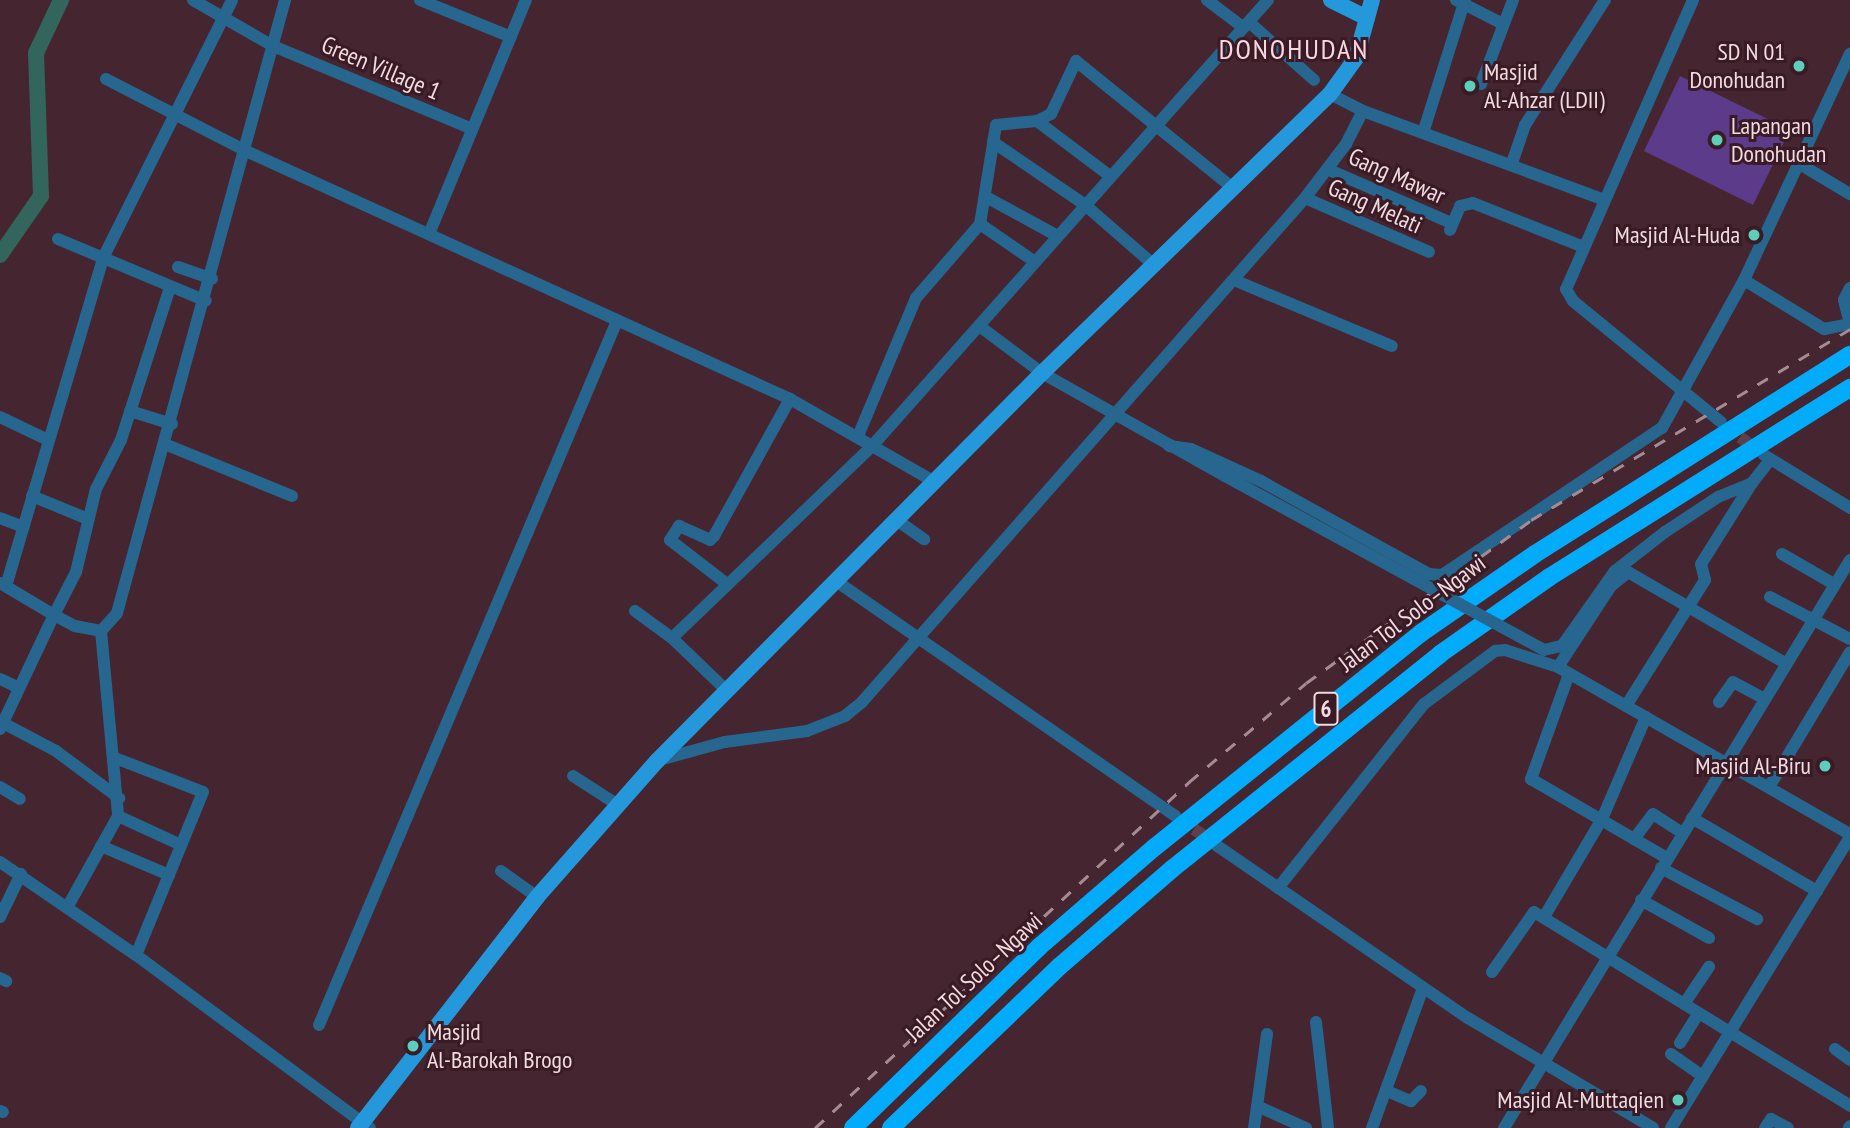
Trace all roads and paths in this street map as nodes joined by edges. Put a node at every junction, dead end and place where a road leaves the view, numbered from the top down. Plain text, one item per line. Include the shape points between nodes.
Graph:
1 (192, 0) edge
2 (232, 0) edge
3 (285, 0) edge
4 (420, 0) edge
5 (526, 0) edge
6 (1207, 0) edge
7 (1268, 0) edge
8 (1331, 0) edge
9 (1372, 0) edge
10 (1513, 0) edge
11 (1605, 0) edge
12 (1693, 0) edge
13 (1462, 1) edge
14 (1367, 18) junction
15 (226, 21) junction
16 (1503, 24) junction
17 (1247, 25) junction
18 (511, 37) junction
19 (273, 46) junction
20 (1850, 54) edge
21 (106, 79) dead end
22 (1314, 80) dead end
23 (1481, 84) dead end
24 (1330, 94) junction
25 (1363, 111) junction
26 (178, 114) junction
27 (1037, 121) junction
28 (1156, 125) junction
29 (472, 129) junction
30 (1423, 133) junction
31 (993, 142) junction
32 (246, 151) junction
33 (1512, 163) junction
34 (1798, 163) junction
35 (1327, 169) junction
36 (1110, 176) junction
37 (1233, 188) junction
38 (1850, 194) edge
39 (988, 198) junction
40 (1305, 198) junction
41 (1602, 199) junction
42 (1084, 204) junction
43 (980, 224) junction
44 (429, 234) junction
45 (1056, 235) junction
46 (58, 239) dead end
47 (1581, 246) junction
48 (1429, 252) dead end
49 (103, 258) junction
50 (1035, 262) junction
51 (1154, 265) junction
52 (178, 267) dead end
53 (212, 278) junction
54 (1234, 280) junction
55 (1744, 280) junction
56 (170, 288) junction
57 (1850, 288) edge
58 (206, 301) junction
59 (617, 321) junction
60 (1850, 324) edge
61 (982, 328) junction
62 (1392, 346) dead end
63 (1850, 355) edge
64 (1042, 373) junction
65 (1850, 388) edge
66 (1684, 392) junction
67 (790, 398) junction
68 (130, 411) junction
69 (1112, 415) junction
70 (0, 417) edge
71 (1721, 422) tunnel mouth
72 (172, 424) junction
73 (858, 436) junction
74 (48, 440) junction
75 (166, 445) junction
76 (873, 445) junction
77 (1169, 446) junction
78 (933, 481) junction
79 (1752, 483) junction
80 (32, 496) junction
81 (292, 496) dead end
82 (1850, 508) edge
83 (0, 517) edge
84 (88, 519) junction
85 (898, 521) junction
86 (23, 527) junction
87 (924, 539) dead end
88 (1782, 554) dead end
89 (1850, 560) edge
90 (836, 581) junction
91 (727, 584) junction
92 (1835, 584) junction
93 (3, 585) edge
94 (1770, 597) dead end
95 (1687, 604) junction
96 (635, 611) dead end
97 (54, 615) junction
98 (1813, 619) junction
99 (101, 631) junction
100 (672, 638) junction
101 (920, 638) junction
102 (1850, 639) edge
103 (1850, 652) edge
104 (1785, 663) junction
105 (1563, 671) junction
106 (0, 679) edge
107 (17, 687) junction
108 (726, 690) junction
109 (1763, 698) junction
110 (1719, 702) dead end
111 (1626, 706) junction
112 (1646, 717) junction
113 (1, 726) edge
114 (116, 758) junction
115 (657, 761) junction
116 (1726, 762) junction
117 (573, 776) dead end
118 (0, 787) edge
119 (1769, 787) junction
120 (119, 798) junction
121 (20, 799) dead end
122 (618, 805) junction
123 (118, 816) junction
124 (1176, 816) tunnel mouth
125 (1692, 818) junction
126 (1602, 819) junction
127 (1682, 833) junction
128 (1850, 836) edge
129 (1634, 839) junction
130 (181, 845) junction
131 (1216, 845) tunnel mouth
132 (101, 846) junction
133 (0, 862) edge
134 (1664, 863) junction
135 (501, 871) dead end
136 (21, 874) junction
137 (169, 875) junction
138 (1278, 888) junction
139 (1817, 891) junction
140 (537, 897) junction
141 (1641, 900) junction
142 (68, 906) junction
143 (0, 917) edge
144 (1544, 918) junction
145 (1757, 919) dead end
146 (1709, 937) dead end
147 (136, 955) junction
148 (1608, 956) junction
149 (1709, 967) dead end
150 (1492, 972) dead end
151 (1423, 988) junction
152 (1684, 1004) junction
153 (1698, 1014) junction
154 (1316, 1022) dead end
155 (319, 1025) dead end
156 (1730, 1033) junction
157 (1267, 1034) dead end
158 (1681, 1043) dead end
159 (1835, 1049) dead end
160 (1671, 1054) dead end
161 (1850, 1060) edge
162 (1542, 1062) junction
163 (1703, 1076) junction
164 (1387, 1091) junction
165 (1421, 1091) dead end
166 (1257, 1106) junction
167 (1850, 1106) edge
168 (363, 1126) edge
169 (853, 1128) edge
170 (891, 1128) edge
171 (1254, 1128) edge
172 (1306, 1128) edge
173 (1328, 1128) edge
174 (1372, 1128) edge
175 (1504, 1128) edge
176 (1652, 1128) edge
177 (1671, 1128) edge
178 (1765, 1128) edge
179 (1788, 1128) edge

1 - 15 street, Green Village 1
2 - 15 street
3 - 19 street
4 - 18 street
5 - 18 street
6 - 17 street
7 - 17 street
8 - 14 main road
9 - 14 main road
10 - 16 street
11 - 33 street via 1525,125
12 - 41 street
13 - 16 street
13 - 30 street
14 - 24 main road via 1351,69
15 - 19 street, Green Village 1
15 - 26 street
16 - 23 street
17 - 22 street
17 - 28 street
18 - 29 street
19 - 29 street, Green Village 1
19 - 32 street
20 - 34 street
21 - 26 street
24 - 25 street
24 - 37 main road
25 - 30 street
25 - 35 street
26 - 32 street
26 - 49 street
27 - 28 street via 1059,104 1076,61
27 - 31 street via 999,123
27 - 36 street
28 - 36 street
28 - 37 street
29 - 44 street
30 - 33 street
31 - 39 street
31 - 42 street
32 - 44 street
32 - 53 street
33 - 41 street
34 - 38 street
34 - 55 street
35 - 40 street
35 - 47 street, Gang Mawar via 1450,226 1460,206 1473,203
36 - 42 street
37 - 51 main road
39 - 43 street
39 - 45 street
40 - 48 street, Gang Melati
40 - 54 street
41 - 47 street
42 - 45 street
42 - 51 street
43 - 50 street
43 - 73 street via 916,298
44 - 59 street
45 - 50 street
46 - 49 street
47 - 66 street via 1567,281 1568,295
49 - 56 street
49 - 74 street
50 - 61 street
51 - 64 main road
52 - 53 street
53 - 58 street
54 - 62 street
54 - 69 street
55 - 60 street via 1824,329
55 - 66 street
56 - 58 street
56 - 68 street
57 - 60 street via 1844,300
58 - 72 street
59 - 67 street
59 - 155 street
61 - 64 street
61 - 76 street
63 - 169 highway, Jalan Tol Solo–Ngawi / 6 via 1535,554 1421,634 1155,847 1050,938
64 - 69 street
64 - 78 main road
65 - 170 highway, Jalan Tol Solo–Ngawi / 6 via 1548,578 1440,654 1111,922
66 - 71 street
66 - 77 street via 1657,434 1437,576 1261,481 1192,449
67 - 73 street
67 - 91 street via 714,536 710,540 679,526 670,540
68 - 72 street
68 - 84 street
69 - 77 street
69 - 101 street
70 - 74 street
72 - 75 street
73 - 76 street
74 - 80 street
75 - 81 street
75 - 99 street via 117,613
76 - 78 street
76 - 91 street
77 - 79 street, bridge via 1544,650 1562,646 1615,571 1718,497
78 - 85 main road
79 - 82 street via 1766,457
79 - 95 street via 1701,564 1705,580
80 - 84 street
80 - 86 street
83 - 86 street
84 - 97 street via 76,572
85 - 87 street
85 - 90 main road
86 - 93 street
88 - 92 street
89 - 92 street
90 - 101 street
90 - 108 main road
91 - 100 street
92 - 98 street
93 - 97 street
94 - 98 street
95 - 104 street
95 - 105 street via 1639,575 1623,575
95 - 111 street
96 - 100 street
97 - 99 street via 75,626
97 - 107 street
98 - 102 street
98 - 104 street
99 - 114 street
100 - 108 street
101 - 115 street via 845,716 807,731 725,742
101 - 124 street
103 - 119 street
104 - 109 street
105 - 111 street
105 - 126 street via 1531,779
105 - 138 street via 1514,652 1495,651 1430,699
106 - 107 street
107 - 113 street
108 - 115 main road
109 - 110 street via 1732,682
109 - 116 street
111 - 112 street
112 - 116 street
112 - 126 street
113 - 120 street via 56,751
114 - 120 street
114 - 130 street via 203,792
115 - 122 main road
116 - 119 street
116 - 125 street
117 - 122 street
118 - 121 street
119 - 128 street
120 - 123 street
122 - 140 main road
123 - 130 street
123 - 132 street
125 - 127 street
125 - 139 street
126 - 129 street
126 - 144 street
127 - 129 street via 1653,814
127 - 134 street
128 - 139 street
129 - 134 street
130 - 137 street
131 - 138 street
132 - 137 street
132 - 142 street
133 - 136 street
134 - 141 street
134 - 145 street
135 - 140 street
136 - 142 street
136 - 143 street
137 - 147 street
138 - 151 street
139 - 156 street
140 - 168 main road
141 - 146 street
141 - 148 street
142 - 147 street
144 - 148 street
144 - 150 street via 1531,912
147 - 168 street
148 - 152 street
148 - 162 street
149 - 152 street
151 - 162 street
151 - 164 street
152 - 153 street
153 - 156 street
153 - 158 street
154 - 173 street
156 - 163 street
156 - 167 street
157 - 166 street
159 - 161 street
160 - 163 street
162 - 175 street
162 - 176 street
163 - 177 street
164 - 165 street via 1411,1101
164 - 174 street
166 - 171 street
166 - 172 street
178 - 179 street via 1773,1119

